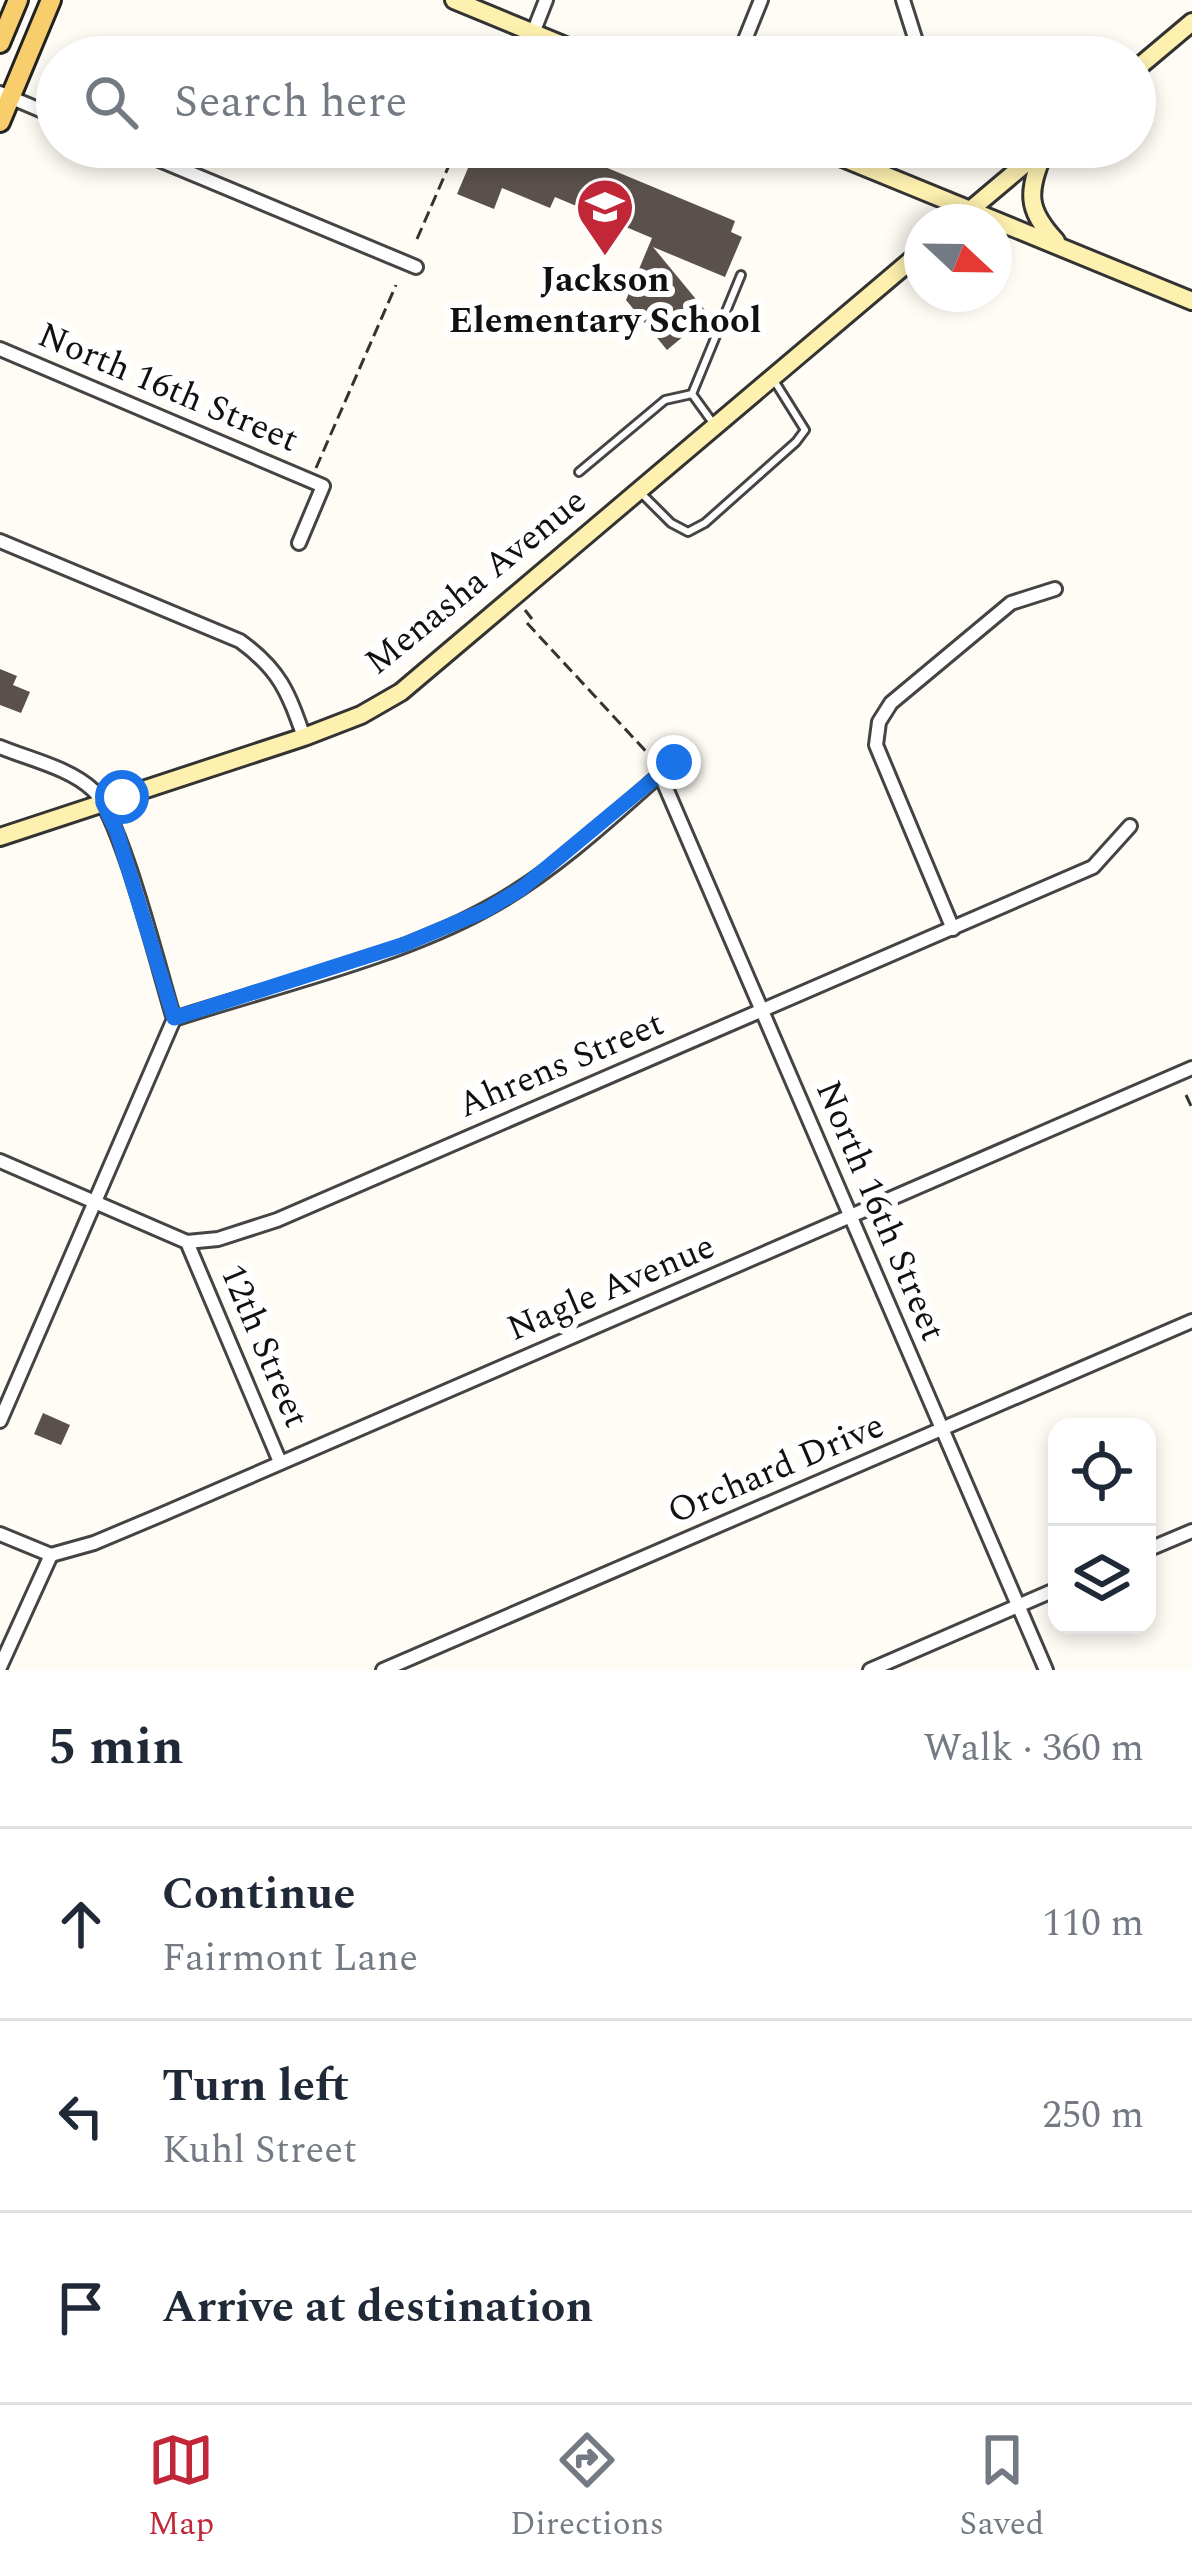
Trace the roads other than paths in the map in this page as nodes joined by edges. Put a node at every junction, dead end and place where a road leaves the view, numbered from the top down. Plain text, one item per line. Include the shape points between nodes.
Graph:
1 (18, 0) edge
2 (51, 0) edge
3 (454, 0) edge
4 (546, 0) edge
5 (761, 0) edge
6 (903, 0) edge
7 (1192, 22) edge
8 (533, 33) junction
9 (540, 36) edge
10 (746, 36) edge
11 (914, 36) edge
12 (0, 43) edge
13 (1156, 52) edge
14 (5, 96) edge
15 (36, 109) edge
16 (0, 122) edge
17 (178, 168) edge
18 (870, 168) edge
19 (1021, 168) edge
20 (1037, 168) edge
21 (962, 204) edge
22 (977, 204) edge
23 (1012, 225) edge
24 (1061, 246) junction
25 (904, 266) edge
26 (416, 267) dead end
27 (741, 274) dead end
28 (1192, 301) edge
29 (0, 349) edge
30 (772, 377) junction
31 (692, 394) junction
32 (716, 425) junction
33 (579, 472) dead end
34 (638, 491) junction
35 (0, 542) edge
36 (299, 543) dead end
37 (1055, 589) dead end
38 (304, 737) junction
39 (0, 747) edge
40 (674, 762) dead end
41 (657, 767) junction
42 (103, 803) junction
43 (1130, 826) dead end
44 (0, 837) edge
45 (953, 929) junction
46 (762, 1011) junction
47 (174, 1018) junction
48 (1192, 1068) edge
49 (0, 1161) edge
50 (96, 1202) junction
51 (851, 1219) junction
52 (187, 1242) junction
53 (1192, 1321) edge
54 (0, 1421) edge
55 (942, 1430) junction
56 (280, 1462) junction
57 (1192, 1531) edge
58 (0, 1534) edge
59 (1156, 1546) edge
60 (51, 1556) junction
61 (1048, 1593) edge
62 (1019, 1606) junction
63 (0, 1667) edge
64 (383, 1670) edge
65 (870, 1670) edge
66 (1046, 1670) edge

1 - 12 main road
2 - 14 main road
3 - 8 street
4 - 8 street
5 - 10 street
6 - 11 street
7 - 13 street
8 - 9 street
14 - 15 street
14 - 16 main road
17 - 26 street
18 - 21 street
19 - 22 street
20 - 24 street via 1032,206
23 - 24 street
24 - 28 street
25 - 30 street, Menasha Avenue
27 - 31 lane
29 - 36 street, North 16th Street via 322,486
30 - 32 street, Menasha Avenue
30 - 34 lane via 806,430 705,523 688,532
31 - 32 lane
31 - 33 lane via 665,400
32 - 34 street, Menasha Avenue
34 - 38 street, Menasha Avenue via 401,692
35 - 38 street via 240,641 280,677
37 - 45 street via 1011,603 879,722 876,745
38 - 42 street, Menasha Avenue
39 - 42 street via 80,781
40 - 41 street
41 - 46 street, North 16th Street
41 - 47 street via 521,889 486,910
42 - 44 street, Menasha Avenue
42 - 47 street
43 - 45 street, Ahrens Street via 1093,867
45 - 46 street, Ahrens Street
46 - 51 street, North 16th Street
46 - 52 street, Ahrens Street via 277,1220
47 - 50 street
48 - 51 street, Nagle Avenue
49 - 50 street, 12th Street
50 - 52 street, 12th Street
50 - 54 street
51 - 55 street, North 16th Street
51 - 56 street, Nagle Avenue
52 - 56 street, 12th Street
53 - 55 street, Orchard Drive
55 - 62 street, North 16th Street
55 - 64 street, Orchard Drive
56 - 60 street, Nagle Avenue
57 - 59 street
58 - 60 street
60 - 63 street
61 - 62 street
62 - 65 street
62 - 66 street, North 16th Street

